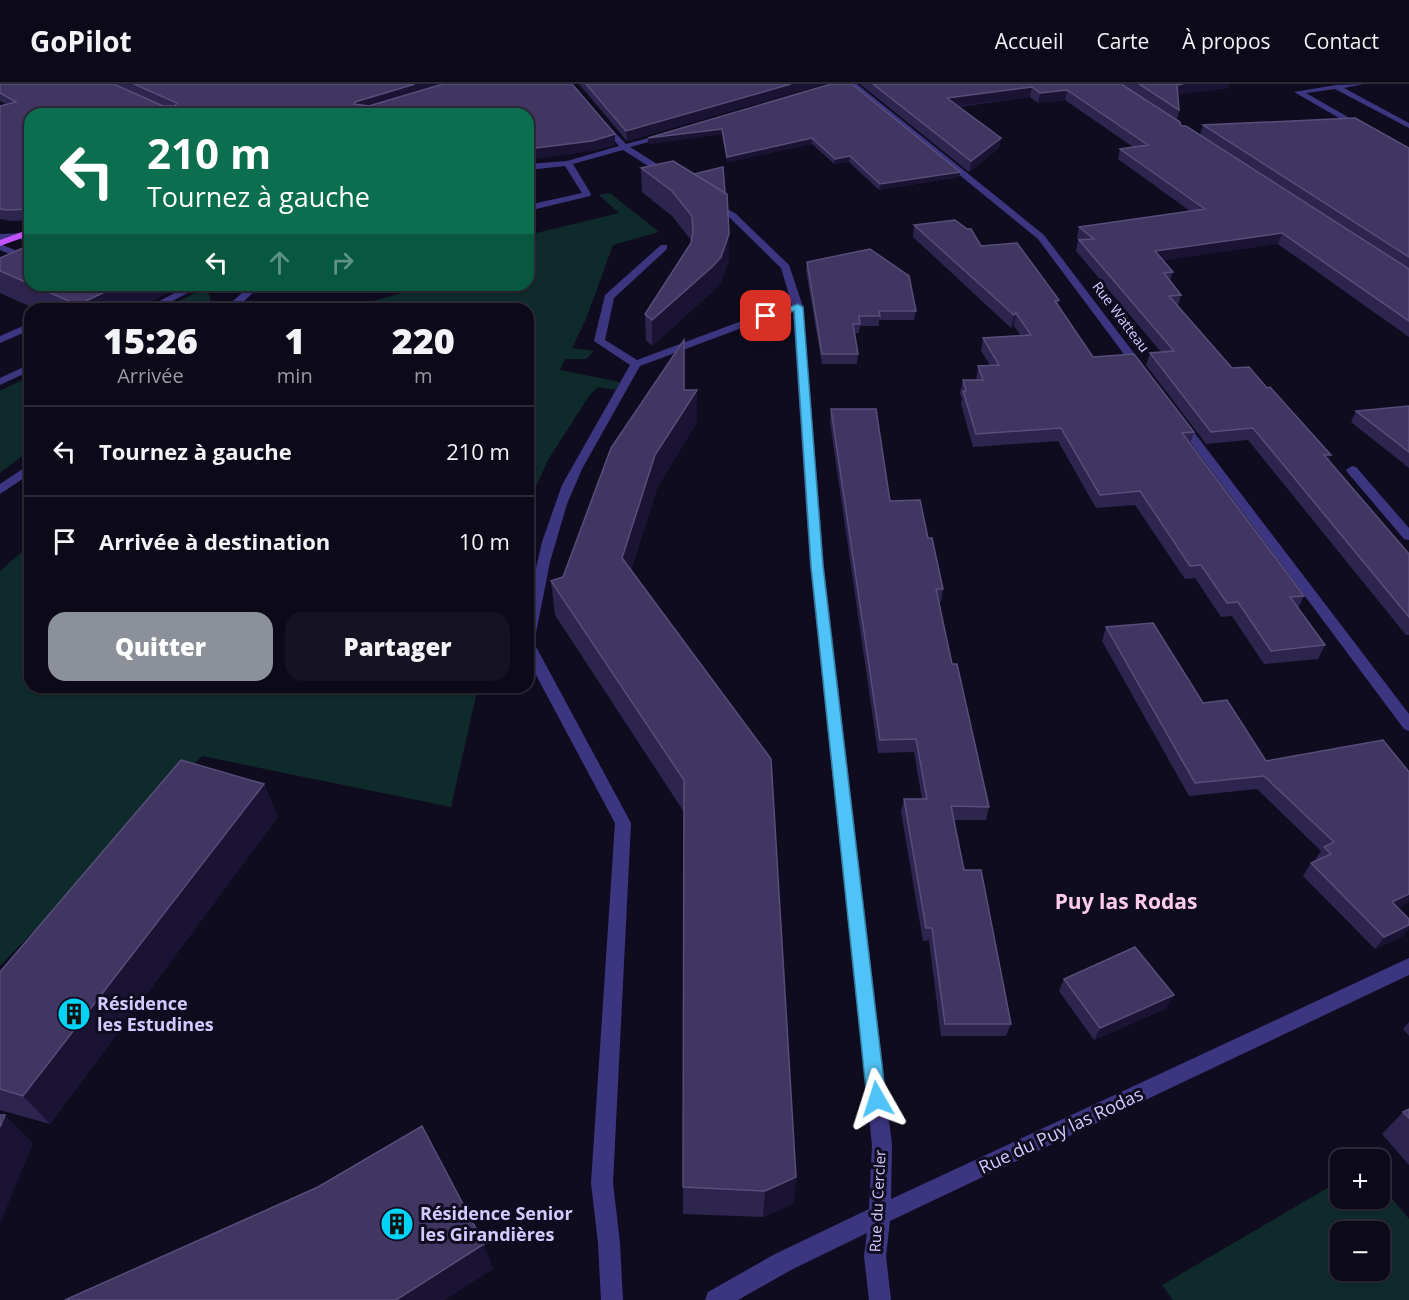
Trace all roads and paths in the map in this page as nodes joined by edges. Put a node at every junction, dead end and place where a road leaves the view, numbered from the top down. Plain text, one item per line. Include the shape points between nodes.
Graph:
1 (852, 84) edge
2 (1360, 84) edge
3 (1336, 87) junction
4 (594, 111) edge
5 (1409, 126) edge
6 (679, 131) edge
7 (1368, 131) edge
8 (624, 147) junction
9 (568, 163) junction
10 (534, 166) edge
11 (534, 207) edge
12 (0, 235) edge
13 (24, 235) edge
14 (16, 237) junction
15 (0, 245) edge
16 (664, 247) dead end
17 (24, 255) edge
18 (24, 259) edge
19 (9, 265) edge
20 (186, 291) edge
21 (250, 291) edge
22 (161, 303) edge
23 (236, 303) edge
24 (798, 307) junction
25 (24, 329) edge
26 (0, 340) edge
27 (636, 364) junction
28 (24, 370) edge
29 (1149, 380) edge
30 (0, 382) edge
31 (1171, 409) edge
32 (1352, 470) dead end
33 (24, 472) edge
34 (0, 490) edge
35 (1409, 536) edge
36 (534, 609) edge
37 (534, 657) edge
38 (1409, 725) edge
39 (1409, 966) edge
40 (880, 1215) junction
41 (612, 1300) edge
42 (716, 1300) edge
43 (879, 1300) edge

1 - 29 street, Rue Watteau via 1041,237
2 - 3 street
3 - 5 street
3 - 7 street via 1298,92
4 - 8 street, Rue du Cercler
6 - 8 street
8 - 9 street
8 - 24 street, Rue du Cercler via 734,216 786,267
9 - 10 street
9 - 11 street via 587,194
12 - 14 street
13 - 14 main road
14 - 15 main road
15 - 17 street
16 - 27 street via 609,297 599,341
18 - 19 street
20 - 22 street
21 - 23 street
24 - 27 street
24 - 40 street, Rue du Cercler via 817,566 882,1145
25 - 26 street
27 - 36 street via 569,484 544,555
28 - 30 street
31 - 38 street
32 - 35 street
33 - 34 street
37 - 41 street via 623,823 602,1183
39 - 40 street, Rue du Puy las Rodas
40 - 42 street, Rue du Puy las Rodas
40 - 43 street, Rue du Cercler via 875,1256

